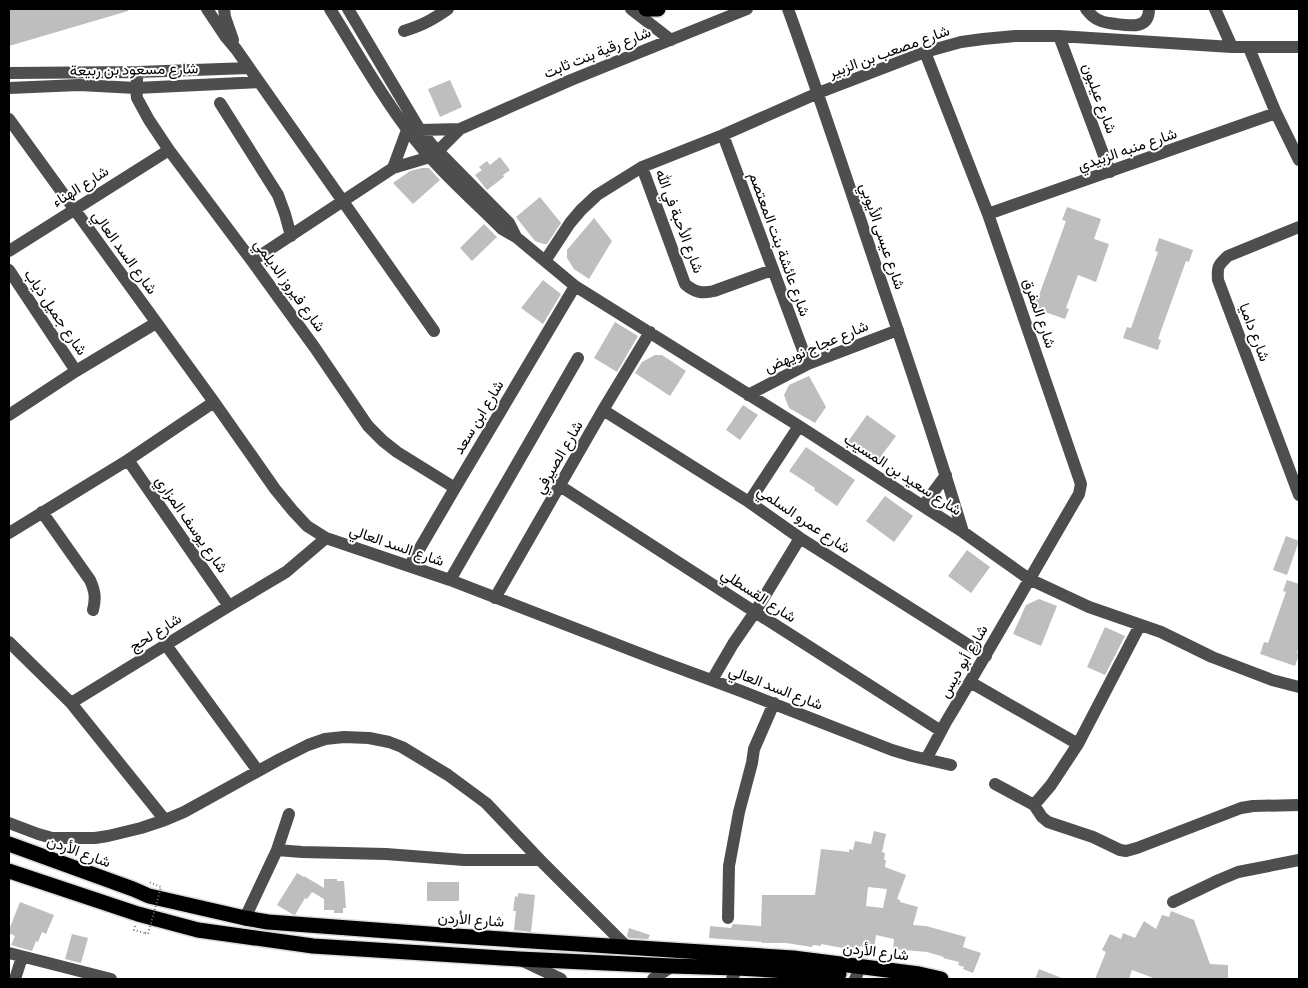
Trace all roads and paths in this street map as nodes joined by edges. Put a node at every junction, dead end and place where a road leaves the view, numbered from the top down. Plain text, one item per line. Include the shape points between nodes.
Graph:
1 (207, 9) edge
2 (224, 9) edge
3 (330, 9) edge
4 (348, 9) edge
5 (448, 9) edge
6 (631, 9) edge
7 (646, 9) edge
8 (658, 9) edge
9 (747, 9) edge
10 (788, 9) edge
11 (1086, 9) edge
12 (1149, 9) edge
13 (1215, 9) edge
14 (404, 31) dead end
15 (1059, 36) junction
16 (670, 40) junction
17 (1232, 47) junction
18 (1299, 47) edge
19 (1249, 48) junction
20 (236, 49) junction
21 (925, 52) junction
22 (249, 68) junction
23 (138, 72) junction
24 (9, 73) edge
25 (259, 82) junction
26 (9, 88) edge
27 (136, 88) junction
28 (818, 94) junction
29 (220, 103) dead end
30 (1276, 113) junction
31 (9, 119) edge
32 (460, 129) junction
33 (407, 130) junction
34 (420, 130) junction
35 (723, 135) junction
36 (169, 150) junction
37 (434, 154) junction
38 (1299, 160) edge
39 (642, 167) junction
40 (393, 168) junction
41 (1110, 172) junction
42 (342, 202) junction
43 (74, 209) junction
44 (988, 214) junction
45 (1299, 228) edge
46 (291, 236) junction
47 (9, 251) edge
48 (252, 260) junction
49 (545, 261) junction
50 (9, 270) edge
51 (772, 270) junction
52 (575, 286) junction
53 (156, 322) junction
54 (898, 330) junction
55 (434, 331) dead end
56 (650, 332) junction
57 (578, 358) dead end
58 (808, 364) junction
59 (76, 371) junction
60 (748, 395) junction
61 (214, 402) junction
62 (603, 410) junction
63 (9, 415) edge
64 (799, 426) junction
65 (128, 460) junction
66 (946, 475) junction
67 (560, 486) junction
68 (455, 488) junction
69 (1299, 494) edge
70 (749, 502) junction
71 (923, 506) junction
72 (42, 512) junction
73 (963, 532) junction
74 (9, 533) edge
75 (326, 538) junction
76 (800, 538) junction
77 (410, 565) junction
78 (1029, 579) junction
79 (450, 580) junction
80 (495, 598) junction
81 (229, 606) junction
82 (93, 610) dead end
83 (755, 612) junction
84 (1140, 625) junction
85 (9, 642) edge
86 (166, 645) junction
87 (986, 656) junction
88 (712, 680) junction
89 (970, 682) junction
90 (1299, 687) edge
91 (71, 703) junction
92 (774, 703) junction
93 (941, 730) junction
94 (1078, 744) junction
95 (926, 759) junction
96 (951, 765) dead end
97 (258, 771) junction
98 (995, 784) dead end
99 (1034, 805) junction
100 (1299, 805) edge
101 (289, 814) dead end
102 (165, 820) junction
103 (9, 823) edge
104 (9, 844) edge
105 (277, 850) junction
106 (540, 860) junction
107 (1299, 860) edge
108 (9, 870) edge
109 (149, 882) dead end
110 (133, 889) junction
111 (1173, 902) dead end
112 (126, 910) junction
113 (245, 918) junction
114 (728, 918) dead end
115 (139, 931) dead end
116 (627, 947) junction
117 (9, 953) edge
118 (22, 957) junction
119 (519, 959) junction
120 (672, 966) junction
121 (735, 973) edge
122 (856, 977) edge
123 (14, 979) edge
124 (111, 979) edge
125 (561, 979) edge
126 (653, 979) edge
127 (897, 979) edge
128 (941, 979) edge

1 - 20 street
2 - 20 street
3 - 33 street
4 - 34 street, شارع سعيد بن المسيب
5 - 14 street via 433,20
6 - 16 street
7 - 8 highway
9 - 16 street, شارع رقية بنت ثابت
10 - 28 street, شارع عيسى الأيوبي
11 - 12 street via 1100,21 1130,26 1140,25
13 - 17 street
15 - 17 street, شارع مصعب بن الزبير
15 - 21 street, شارع مصعب بن الزبير via 984,38
15 - 41 street, شارع عيلبون
16 - 32 street, شارع رقية بنت ثابت
17 - 19 street, شارع مصعب بن الزبير
18 - 19 street, شارع مصعب بن الزبير
19 - 30 street
20 - 22 street
21 - 28 street, شارع مصعب بن الزبير
21 - 44 street, شارع المفرق
22 - 23 street, شارع مسعود بن ربيعة
22 - 25 street
23 - 24 street, شارع مسعود بن ربيعة
23 - 27 street, شارع فيروز الديلمي
25 - 27 street, شارع مسعود بن ربيعة
25 - 42 street
26 - 27 street, شارع مسعود بن ربيعة via 79,85
27 - 36 street, شارع فيروز الديلمي via 142,109
28 - 35 street, شارع مصعب بن الزبير
28 - 54 street, شارع عيسى الأيوبي
29 - 46 street via 278,195
30 - 38 street
30 - 41 street, شارع منبه الزبيدي
31 - 43 street, شارع السد العالي
32 - 34 street, شارع رقية بنت ثابت
32 - 37 street, شارع رقية بنت ثابت
33 - 37 street
33 - 40 street
34 - 37 street, شارع سعيد بن المسيب
35 - 39 street, شارع مصعب بن الزبير
35 - 51 street, شارع عائشة بنت المعتصم
36 - 43 street, شارع الهناء
36 - 48 street, شارع فيروز الديلمي
37 - 40 street
37 - 49 street, شارع سعيد بن المسيب via 502,229
39 - 49 street, شارع مصعب بن الزبير via 580,210
39 - 51 street, شارع الأحبة في الله via 685,284 691,289 705,293 714,291
40 - 42 street
41 - 44 street, شارع منبه الزبيدي
42 - 46 street
42 - 55 street
43 - 47 street, شارع الهناء
43 - 53 street, شارع السد العالي
44 - 78 street, شارع المفرق via 1081,479 1079,494
45 - 69 street, شارع داميا via 1228,256 1217,269 1218,280
46 - 48 street
48 - 68 street, شارع فيروز الديلمي via 368,426 397,452
49 - 52 street, شارع سعيد بن المسيب
50 - 59 street, شارع جميل ذياب
51 - 58 street, شارع عائشة بنت المعتصم
52 - 56 street, شارع سعيد بن المسيب
52 - 68 street, شارع ابن سعد
53 - 59 street
53 - 61 street, شارع السد العالي
54 - 58 street, شارع عجاج نويهض
54 - 66 street, شارع عيسى الأيوبي
56 - 60 street, شارع سعيد بن المسيب
56 - 62 street, شارع الصيرفي
57 - 79 street
58 - 60 street, شارع عجاج نويهض
59 - 63 street
60 - 64 street, شارع سعيد بن المسيب
61 - 65 street
61 - 75 street, شارع السد العالي via 292,510 307,526
62 - 67 street, شارع الصيرفي
62 - 70 street, شارع عمرو السلمي
64 - 70 street
64 - 71 street, شارع سعيد بن المسيب
65 - 72 street
65 - 81 street, شارع يوسف المزاري
66 - 71 street
66 - 73 street, شارع عيسى الأيوبي
67 - 80 street, شارع الصيرفي
67 - 83 street, شارع القسطلي
68 - 77 street, شارع ابن سعد
70 - 76 street, شارع عمرو السلمي
71 - 73 street, شارع سعيد بن المسيب
72 - 74 street
72 - 82 street via 90,580 96,598
73 - 78 street, شارع سعيد بن المسيب
75 - 77 street, شارع السد العالي
75 - 81 street, شارع لحج via 286,572
76 - 83 street
76 - 87 street, شارع عمرو السلمي
77 - 79 street, شارع السد العالي
78 - 84 street, شارع سعيد بن المسيب via 1089,607
78 - 87 street, شارع أبو ديس
79 - 80 street, شارع السد العالي
80 - 88 street, شارع السد العالي
81 - 86 street, شارع لحج
83 - 88 street
83 - 93 street, شارع القسطلي
84 - 90 street, شارع سعيد بن المسيب via 1212,657
84 - 94 street
85 - 91 street
86 - 91 street, شارع لحج
86 - 97 street
87 - 89 street, شارع أبو ديس
88 - 92 street, شارع السد العالي
89 - 93 street, شارع أبو ديس
89 - 94 street
91 - 102 street
92 - 95 street, شارع السد العالي via 892,750
92 - 114 street via 754,749 739,812 729,866
93 - 95 street, شارع أبو ديس
94 - 99 street
95 - 96 street, شارع السد العالي
97 - 102 street
97 - 106 street via 325,739 369,738 389,742 448,775 486,803
98 - 99 street
99 - 100 street via 1048,822 1126,851 1241,808
101 - 105 street
102 - 103 street via 95,838 52,838
104 - 110 highway, شارع الأردن
105 - 106 street via 464,860
105 - 113 street
106 - 116 street
107 - 111 street via 1238,872
108 - 112 highway, شارع الأردن
109 - 115 path, bridge via 161,887 148,934
110 - 112 highway
110 - 113 highway, شارع الأردن via 149,896
112 - 119 highway, شارع الأردن via 198,930 313,946
113 - 116 highway, شارع الأردن
116 - 128 highway, شارع الأردن via 793,958
117 - 118 street
118 - 123 street
118 - 124 street
119 - 120 highway, شارع الأردن
119 - 125 street
120 - 121 highway, شارع الأردن
120 - 126 street
121 - 122 highway, شارع الأردن via 817,972
122 - 127 highway, شارع الأردن

